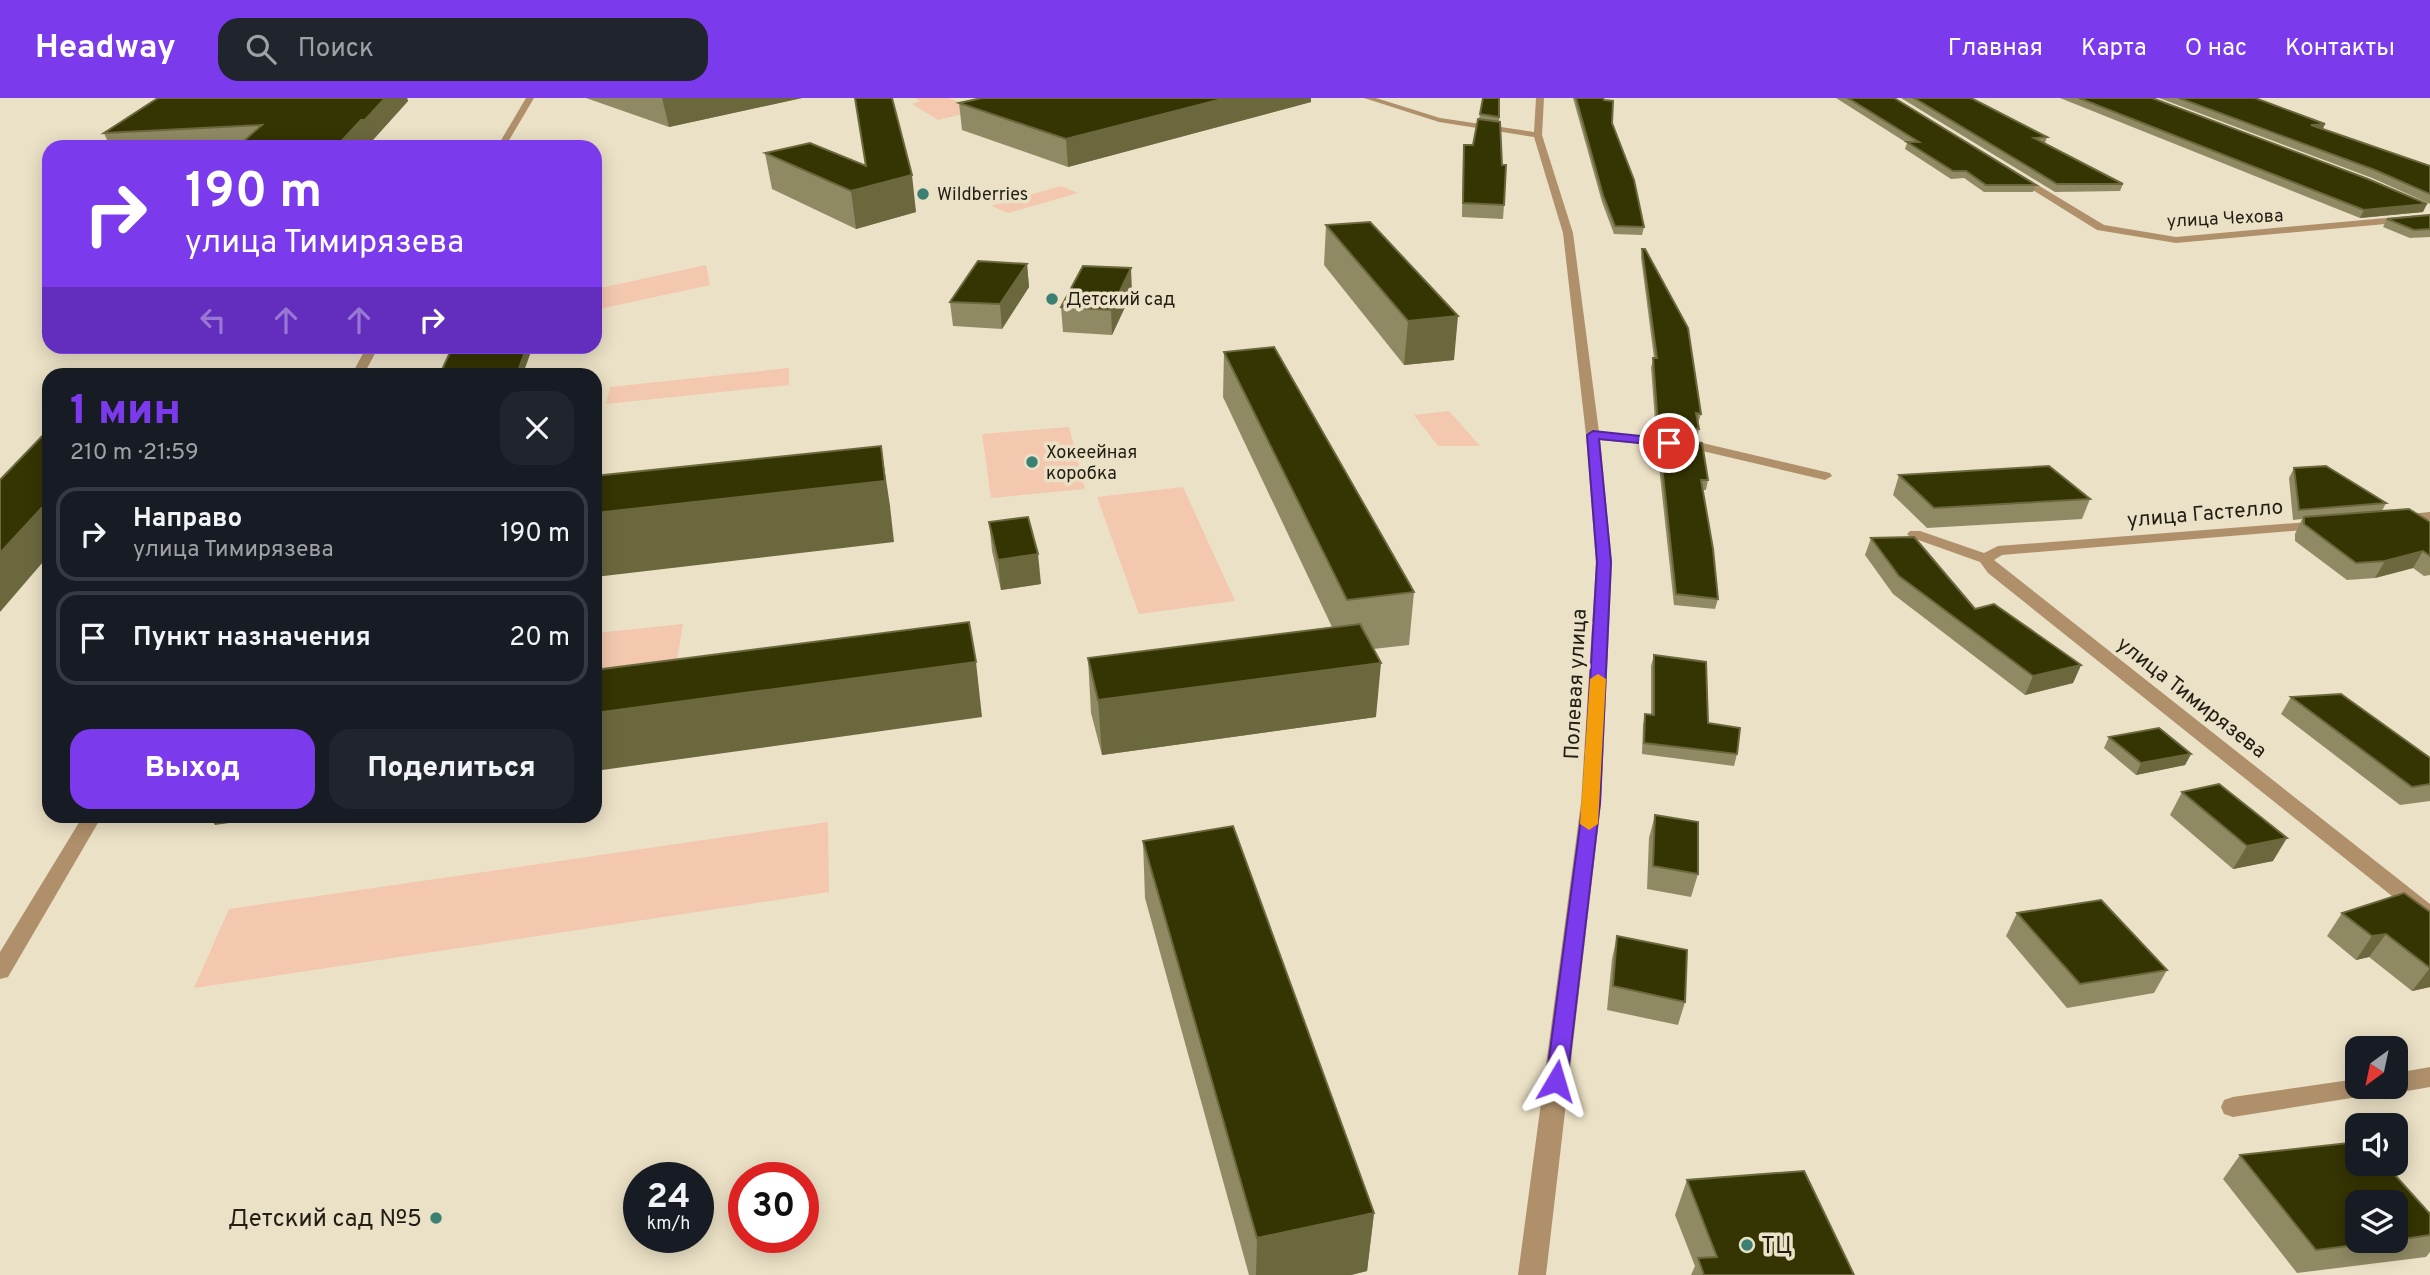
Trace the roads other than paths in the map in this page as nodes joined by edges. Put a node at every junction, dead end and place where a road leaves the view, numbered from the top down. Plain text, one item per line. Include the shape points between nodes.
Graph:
1 (530, 98) edge
2 (1368, 98) edge
3 (1540, 98) edge
4 (1538, 135) junction
5 (505, 140) edge
6 (2008, 171) edge
7 (2430, 218) edge
8 (1593, 435) junction
9 (1825, 476) dead end
10 (2430, 516) edge
11 (2388, 520) edge
12 (2332, 524) edge
13 (1915, 534) edge
14 (1985, 559) junction
15 (88, 823) edge
16 (2430, 915) edge
17 (0, 971) edge
18 (2430, 1077) edge
19 (2408, 1081) edge
20 (2345, 1090) edge
21 (2233, 1107) dead end
22 (1532, 1275) edge

1 - 5 street
2 - 4 street via 1439,120
3 - 4 street, Полевая улица
4 - 8 street, Полевая улица via 1568,233
6 - 7 street, улица Чехова via 2101,228 2176,240
8 - 9 street via 1694,445
8 - 22 street, Полевая улица via 1604,562 1591,803
10 - 11 street
12 - 14 street, улица Гастелло via 1998,551
13 - 14 street, улица Тимирязева
14 - 16 street, улица Тимирязева
15 - 17 street
18 - 19 street
20 - 21 street

